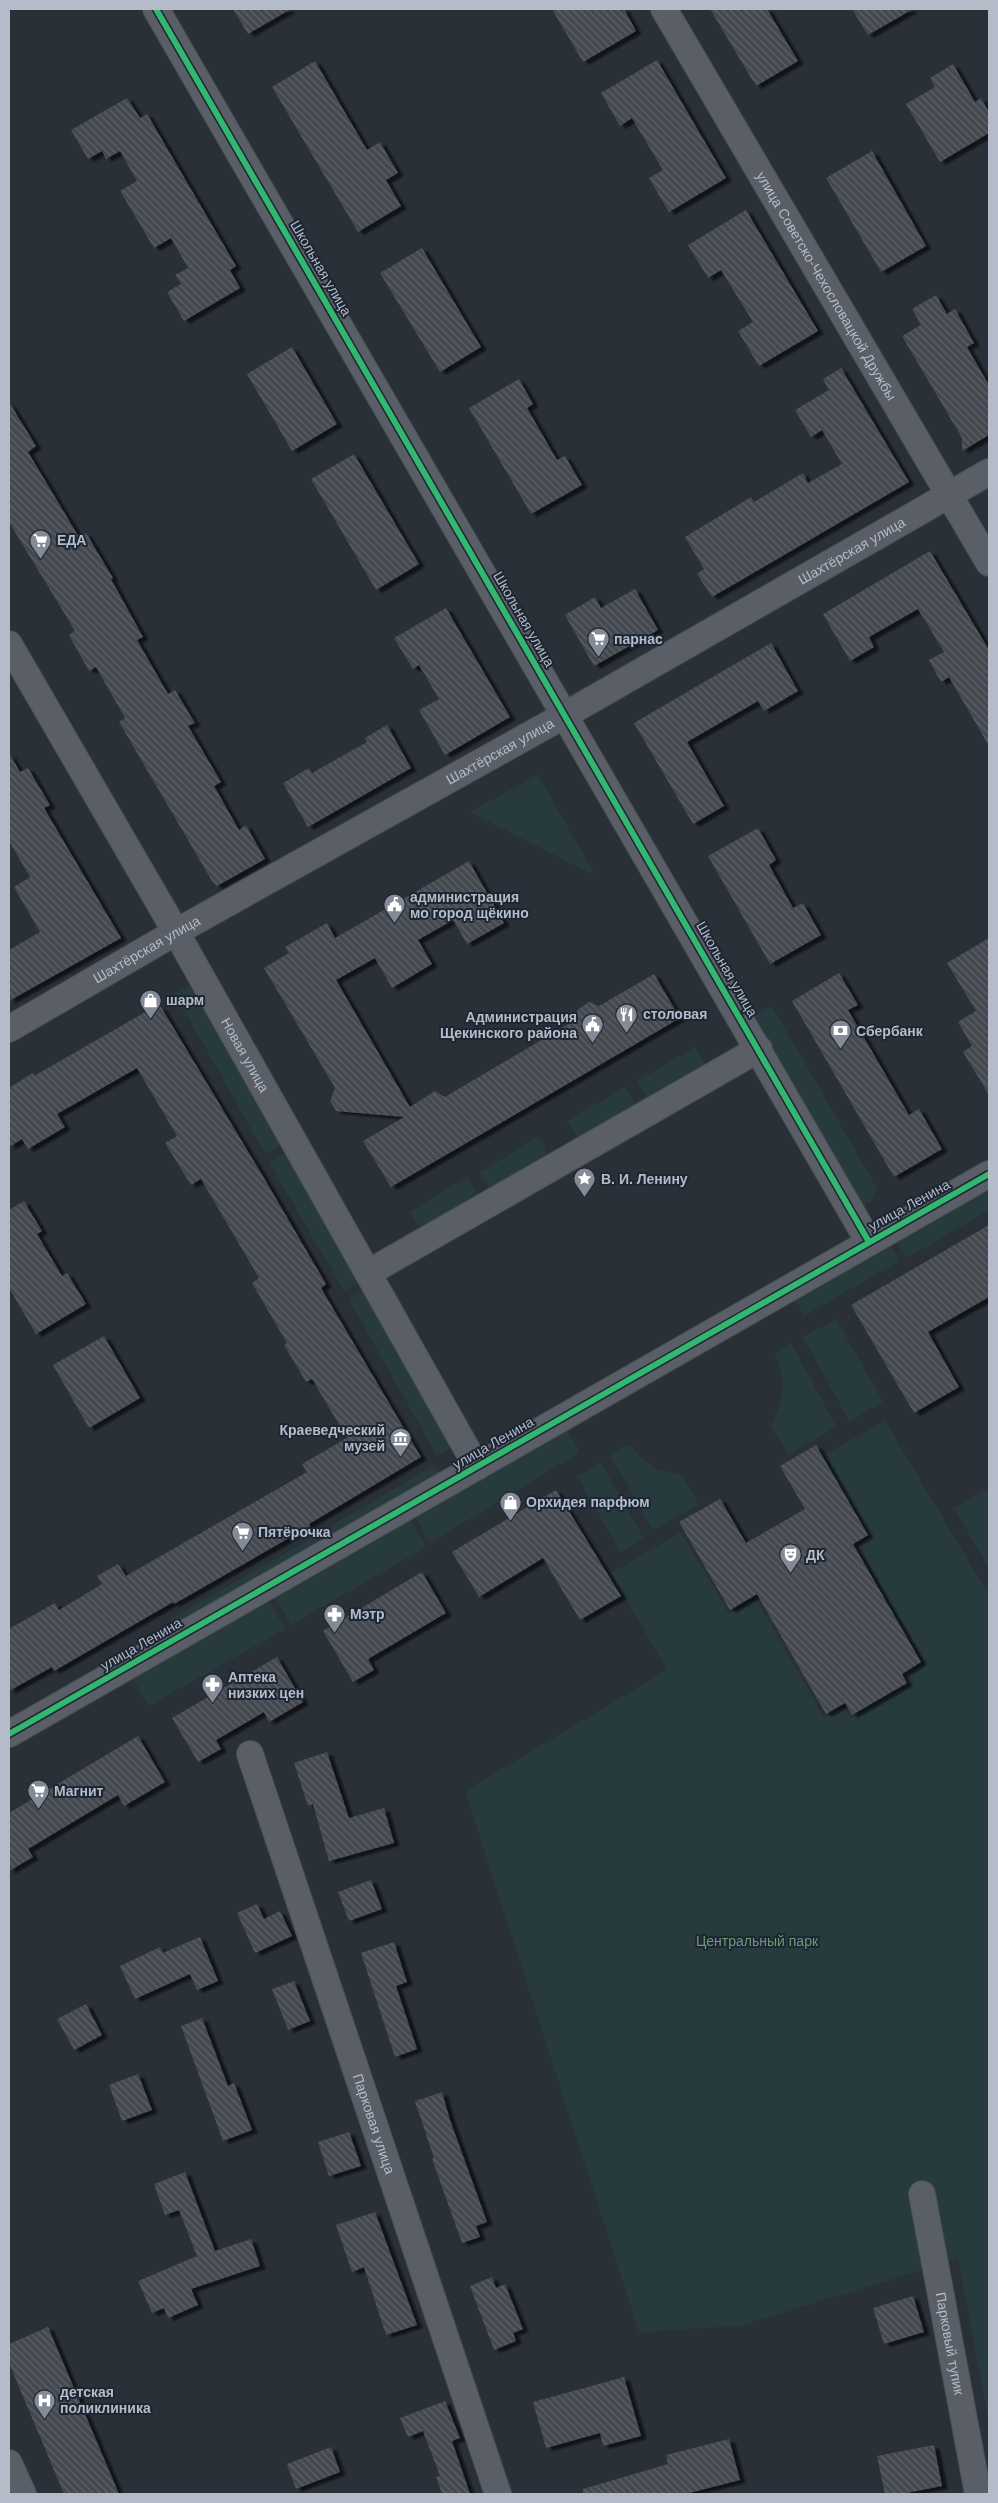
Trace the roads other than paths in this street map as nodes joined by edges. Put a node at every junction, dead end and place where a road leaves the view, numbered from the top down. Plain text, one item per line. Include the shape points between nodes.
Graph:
1 (156, 9) edge
2 (664, 9) edge
3 (989, 472) edge
4 (949, 494) junction
5 (989, 563) edge
6 (9, 644) edge
7 (565, 715) junction
8 (176, 932) junction
9 (9, 1029) edge
10 (759, 1049) junction
11 (989, 1174) edge
12 (869, 1242) junction
13 (368, 1273) junction
14 (477, 1467) junction
15 (9, 1734) edge
16 (250, 1754) dead end
17 (922, 2194) dead end
18 (9, 2463) edge
19 (23, 2494) edge
20 (498, 2494) edge
21 (978, 2494) edge

1 - 7 street, Школьная улица
2 - 4 street, улица Советско-Чехословацкой Дружбы
3 - 4 street, Шахтёрская улица
4 - 5 street, улица Советско-Чехословацкой Дружбы
4 - 7 street, Шахтёрская улица
6 - 8 street, Новая улица
7 - 8 street, Шахтёрская улица
7 - 10 street, Школьная улица
8 - 9 street, Шахтёрская улица
8 - 13 street, Новая улица
10 - 12 street, Школьная улица
10 - 13 street
11 - 12 street, улица Ленина
12 - 14 street, улица Ленина
13 - 14 street, Новая улица
14 - 15 street, улица Ленина
16 - 20 street, Парковая улица
17 - 21 street, Парковый тупик
18 - 19 street

